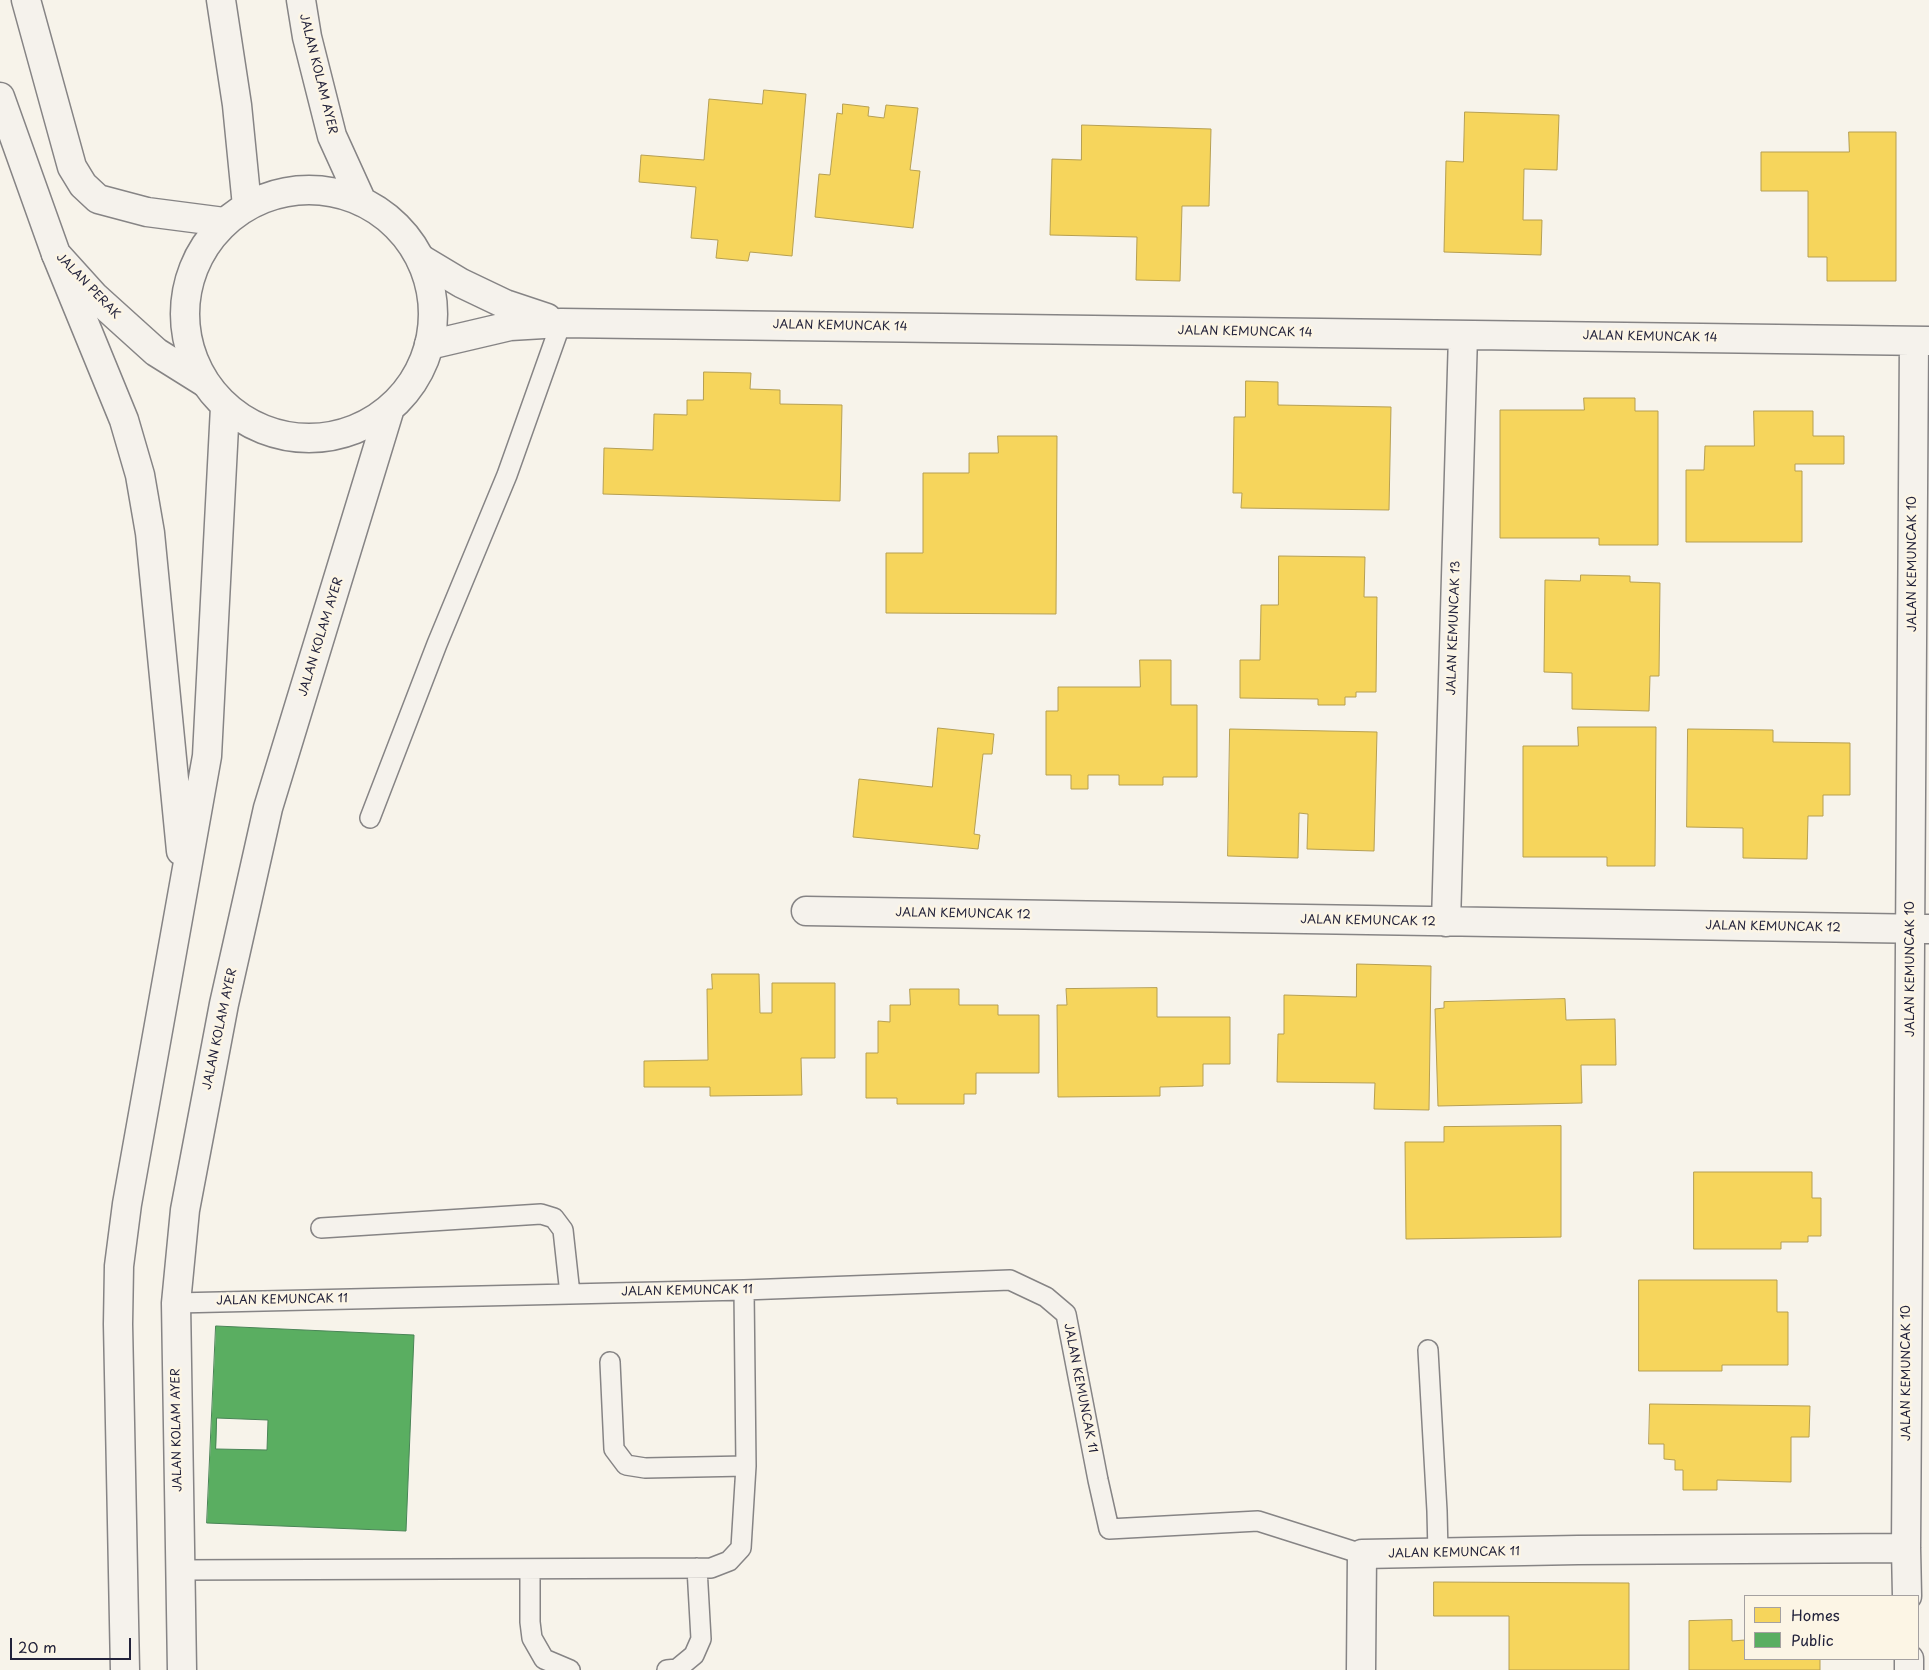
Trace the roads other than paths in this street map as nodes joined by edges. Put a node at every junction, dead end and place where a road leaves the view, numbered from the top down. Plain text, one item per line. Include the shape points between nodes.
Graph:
1 (26, 0) edge
2 (221, 0) edge
3 (300, 0) edge
4 (0, 97) edge
5 (362, 202) junction
6 (247, 206) junction
7 (224, 222) junction
8 (56, 254) junction
9 (421, 259) junction
10 (561, 323) junction
11 (1463, 335) junction
12 (1922, 341) edge
13 (429, 346) junction
14 (204, 382) junction
15 (225, 407) junction
16 (390, 408) junction
17 (370, 818) dead end
18 (184, 885) junction
19 (806, 911) dead end
20 (1446, 922) junction
21 (1920, 929) edge
22 (321, 1228) dead end
23 (744, 1290) junction
24 (570, 1294) junction
25 (176, 1303) junction
26 (1428, 1350) dead end
27 (610, 1362) dead end
28 (746, 1466) junction
29 (1906, 1548) junction
30 (1438, 1553) junction
31 (1362, 1554) junction
32 (697, 1568) junction
33 (530, 1569) junction
34 (179, 1570) junction
35 (1907, 1595) edge
36 (125, 1670) edge
37 (182, 1670) edge
38 (570, 1670) edge
39 (668, 1670) edge
40 (1361, 1670) edge

1 - 7 street via 72,167 83,185 98,200 147,212
2 - 6 street via 237,105
3 - 5 street, JALAN KOLAM AYER via 332,136
4 - 8 street, JALAN PERAK
5 - 6 street via 334,193 304,190 274,195
5 - 9 street via 385,216 406,236
6 - 7 street
7 - 14 street via 202,249 188,281 184,316 189,350
8 - 14 street, JALAN PERAK via 94,296 156,352
8 - 18 street via 124,420 140,475 150,533
9 - 10 street, JALAN KEMUNCAK 14 via 460,283 505,304
9 - 13 street via 431,287 434,316
10 - 11 street, JALAN KEMUNCAK 14
10 - 13 street, JALAN KEMUNCAK 14 via 510,326
10 - 17 lane via 507,475
11 - 12 street, JALAN KEMUNCAK 14
11 - 20 street, JALAN KEMUNCAK 13
12 - 21 street, JALAN KEMUNCAK 10
13 - 16 street via 421,369 408,390
14 - 15 street
15 - 16 street via 249,424 277,434 308,438 337,435 365,425
15 - 18 street via 207,756
16 - 25 street, JALAN KOLAM AYER via 268,808 199,1132 185,1210
18 - 36 street via 127,1204 119,1266
19 - 20 street, JALAN KEMUNCAK 12
20 - 21 street, JALAN KEMUNCAK 12
21 - 29 street, JALAN KEMUNCAK 10
22 - 24 lane via 541,1214 554,1218 563,1230
23 - 24 lane, JALAN KEMUNCAK 11
23 - 28 lane
23 - 31 lane, JALAN KEMUNCAK 11 via 1010,1280 1046,1297 1066,1314 1109,1529 1258,1521
24 - 25 lane, JALAN KEMUNCAK 11
25 - 34 street, JALAN KOLAM AYER
26 - 30 lane
27 - 28 lane via 614,1449 626,1465 645,1468
28 - 32 lane via 741,1548 729,1561 711,1568
29 - 30 street, JALAN KEMUNCAK 11
29 - 35 street, JALAN KEMUNCAK 10
30 - 31 street, JALAN KEMUNCAK 11
31 - 40 street
32 - 33 lane
32 - 39 lane via 701,1639 694,1654 676,1669
33 - 34 lane
33 - 38 lane via 532,1638 544,1659
34 - 37 street, JALAN KOLAM AYER

